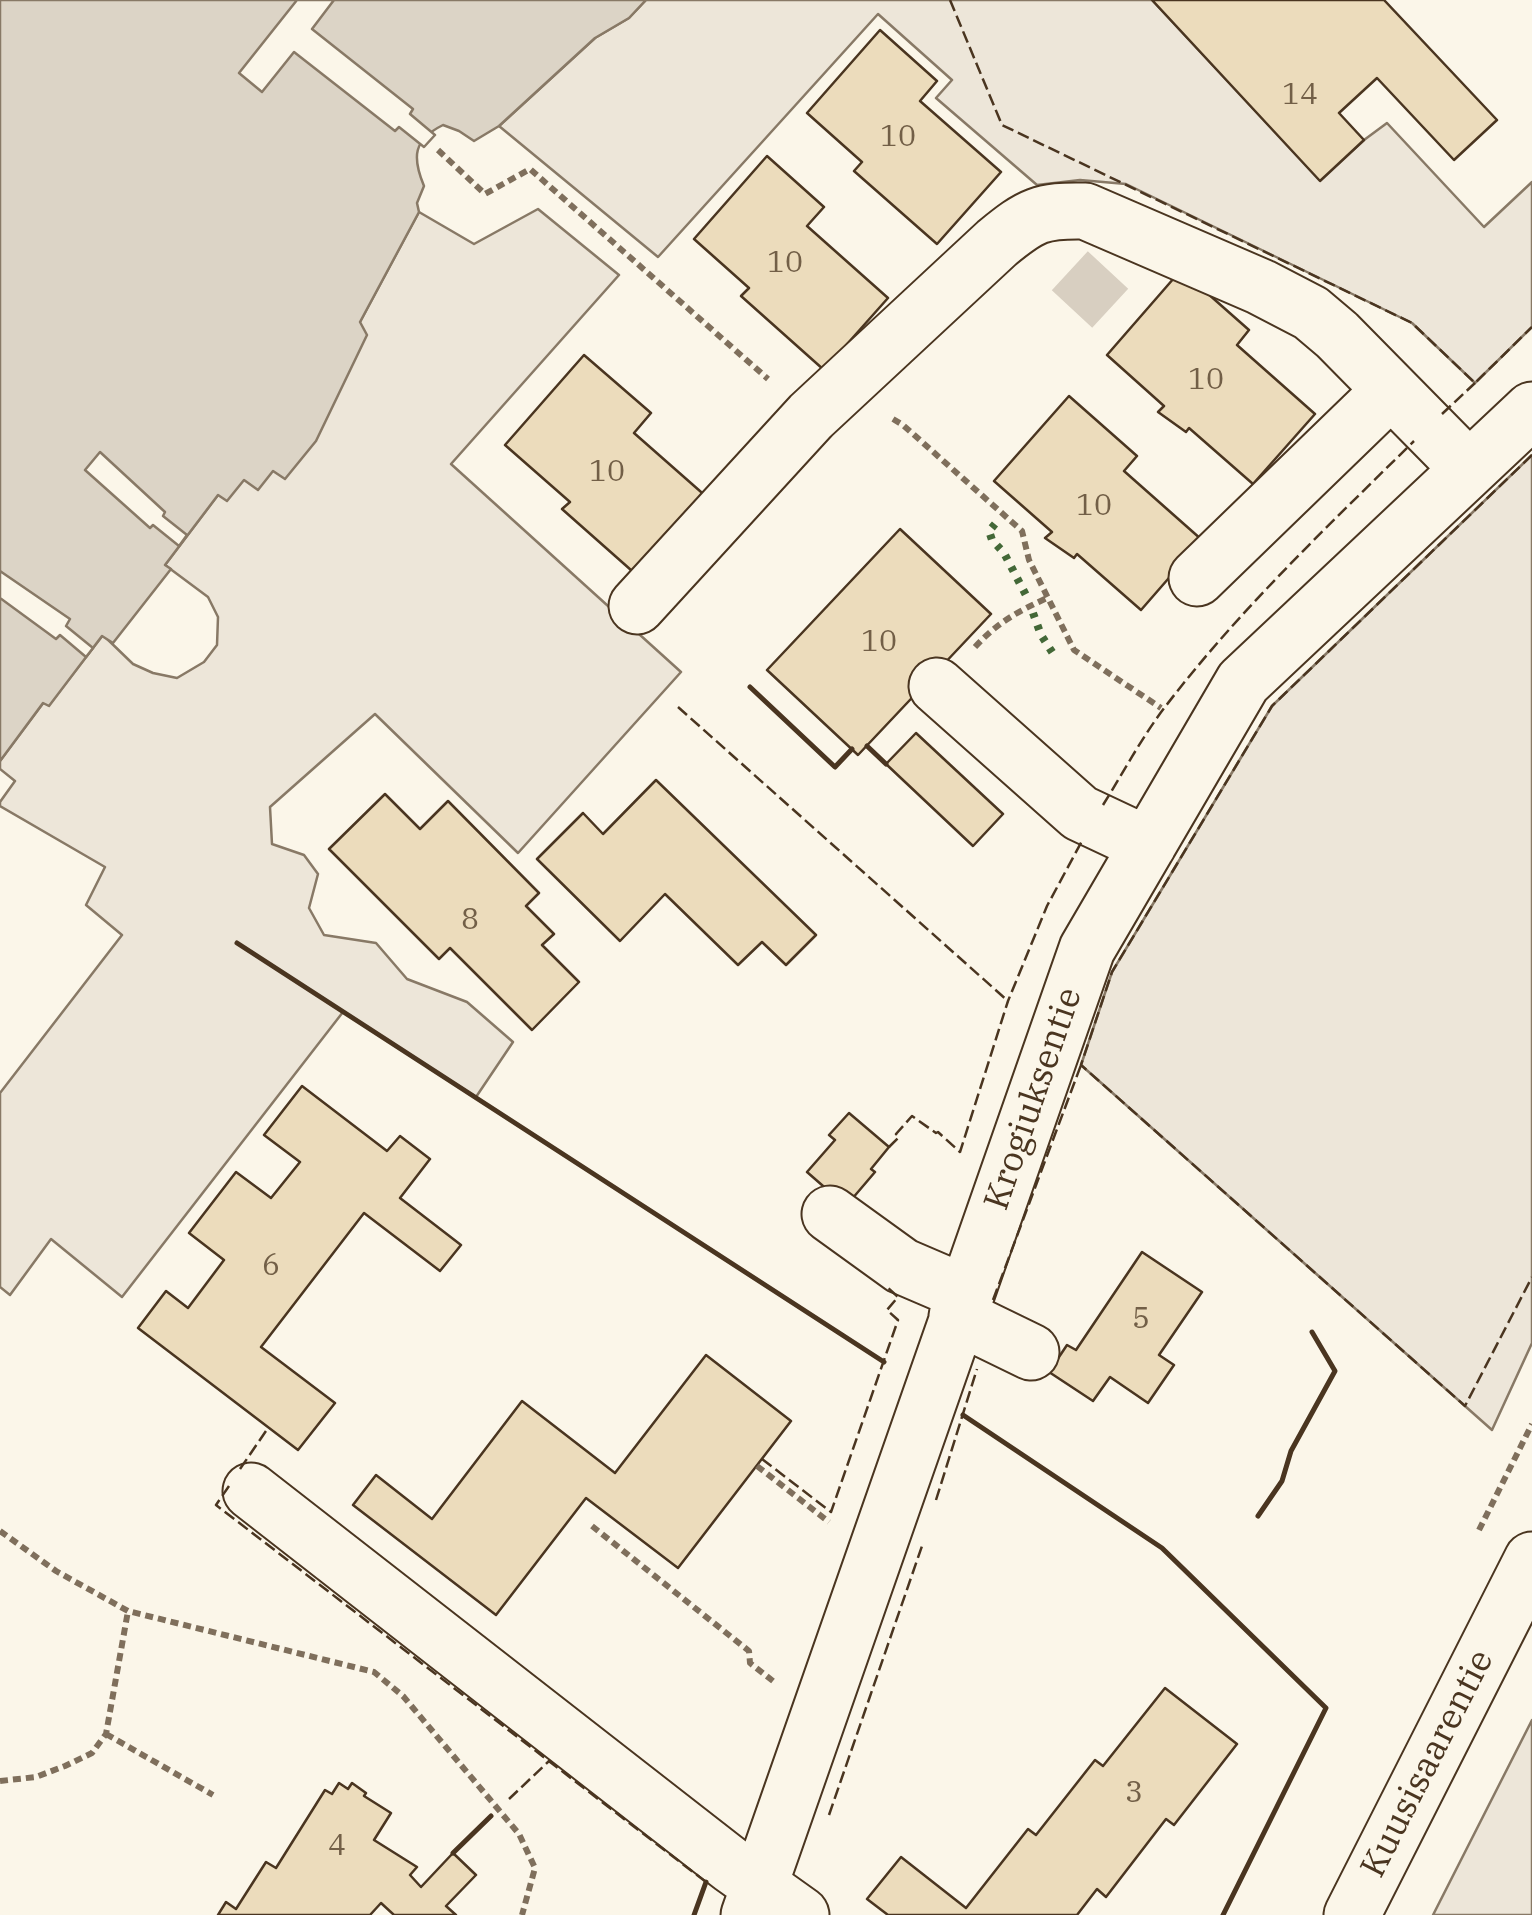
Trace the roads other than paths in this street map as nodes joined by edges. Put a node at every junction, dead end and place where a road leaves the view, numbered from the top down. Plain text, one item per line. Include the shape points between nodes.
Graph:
1 (1391, 390) junction
2 (1532, 410) edge
3 (1469, 469) junction
4 (1197, 578) dead end
5 (637, 606) dead end
6 (937, 686) road end
7 (1148, 845) junction
8 (830, 1214) dead end
9 (961, 1305) junction
10 (1031, 1352) dead end
11 (251, 1491) dead end
12 (1532, 1560) edge
13 (769, 1905) edge
14 (1352, 1915) edge

1 - 3 street
1 - 4 street
1 - 5 street via 1311,313 1261,288 1129,255 1086,211 1025,219 810,416
2 - 3 street, Krogiuksentie
3 - 7 street, Krogiuksentie via 1243,682
6 - 7 street via 1080,813
7 - 9 street, Krogiuksentie via 1087,949
8 - 9 street
9 - 10 street
9 - 13 street, Krogiuksentie
11 - 13 street
12 - 14 street, Kuusisaarentie

